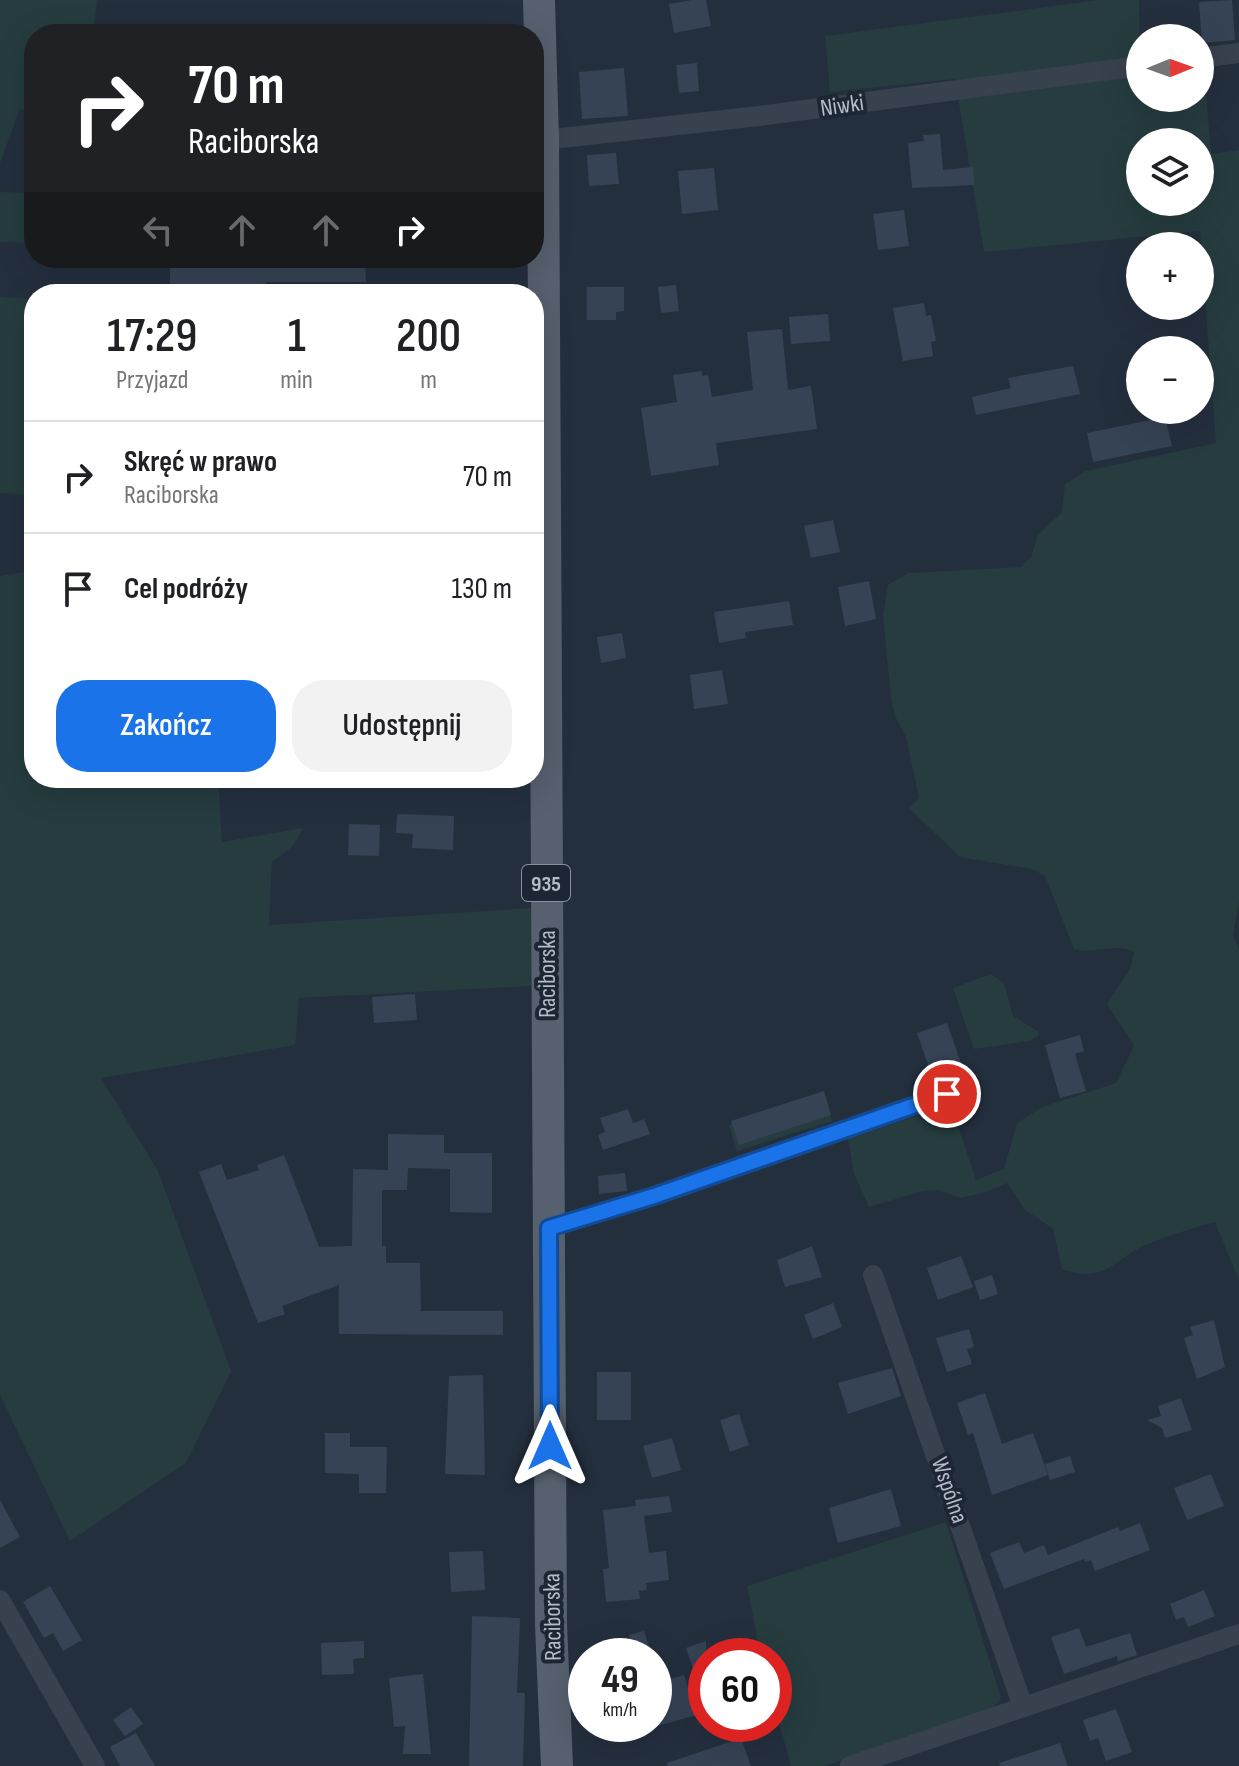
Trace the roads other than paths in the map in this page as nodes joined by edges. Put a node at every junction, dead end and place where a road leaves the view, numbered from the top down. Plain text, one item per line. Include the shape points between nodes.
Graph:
1 (539, 0) edge
2 (540, 24) edge
3 (1239, 53) edge
4 (1214, 56) edge
5 (1126, 68) edge
6 (544, 140) edge
7 (544, 321) edge
8 (947, 1094) dead end
9 (549, 1228) junction
10 (873, 1275) dead end
11 (0, 1600) edge
12 (1239, 1634) edge
13 (1023, 1707) junction
14 (95, 1766) edge
15 (557, 1766) edge
16 (850, 1766) edge

1 - 2 main road, Raciborska / 935
3 - 4 street
5 - 6 street, Niwki
7 - 9 main road, Raciborska / 935
8 - 9 street
9 - 15 main road, Raciborska / 935
10 - 13 street, Wspólna
11 - 14 street
12 - 13 street
13 - 16 street

